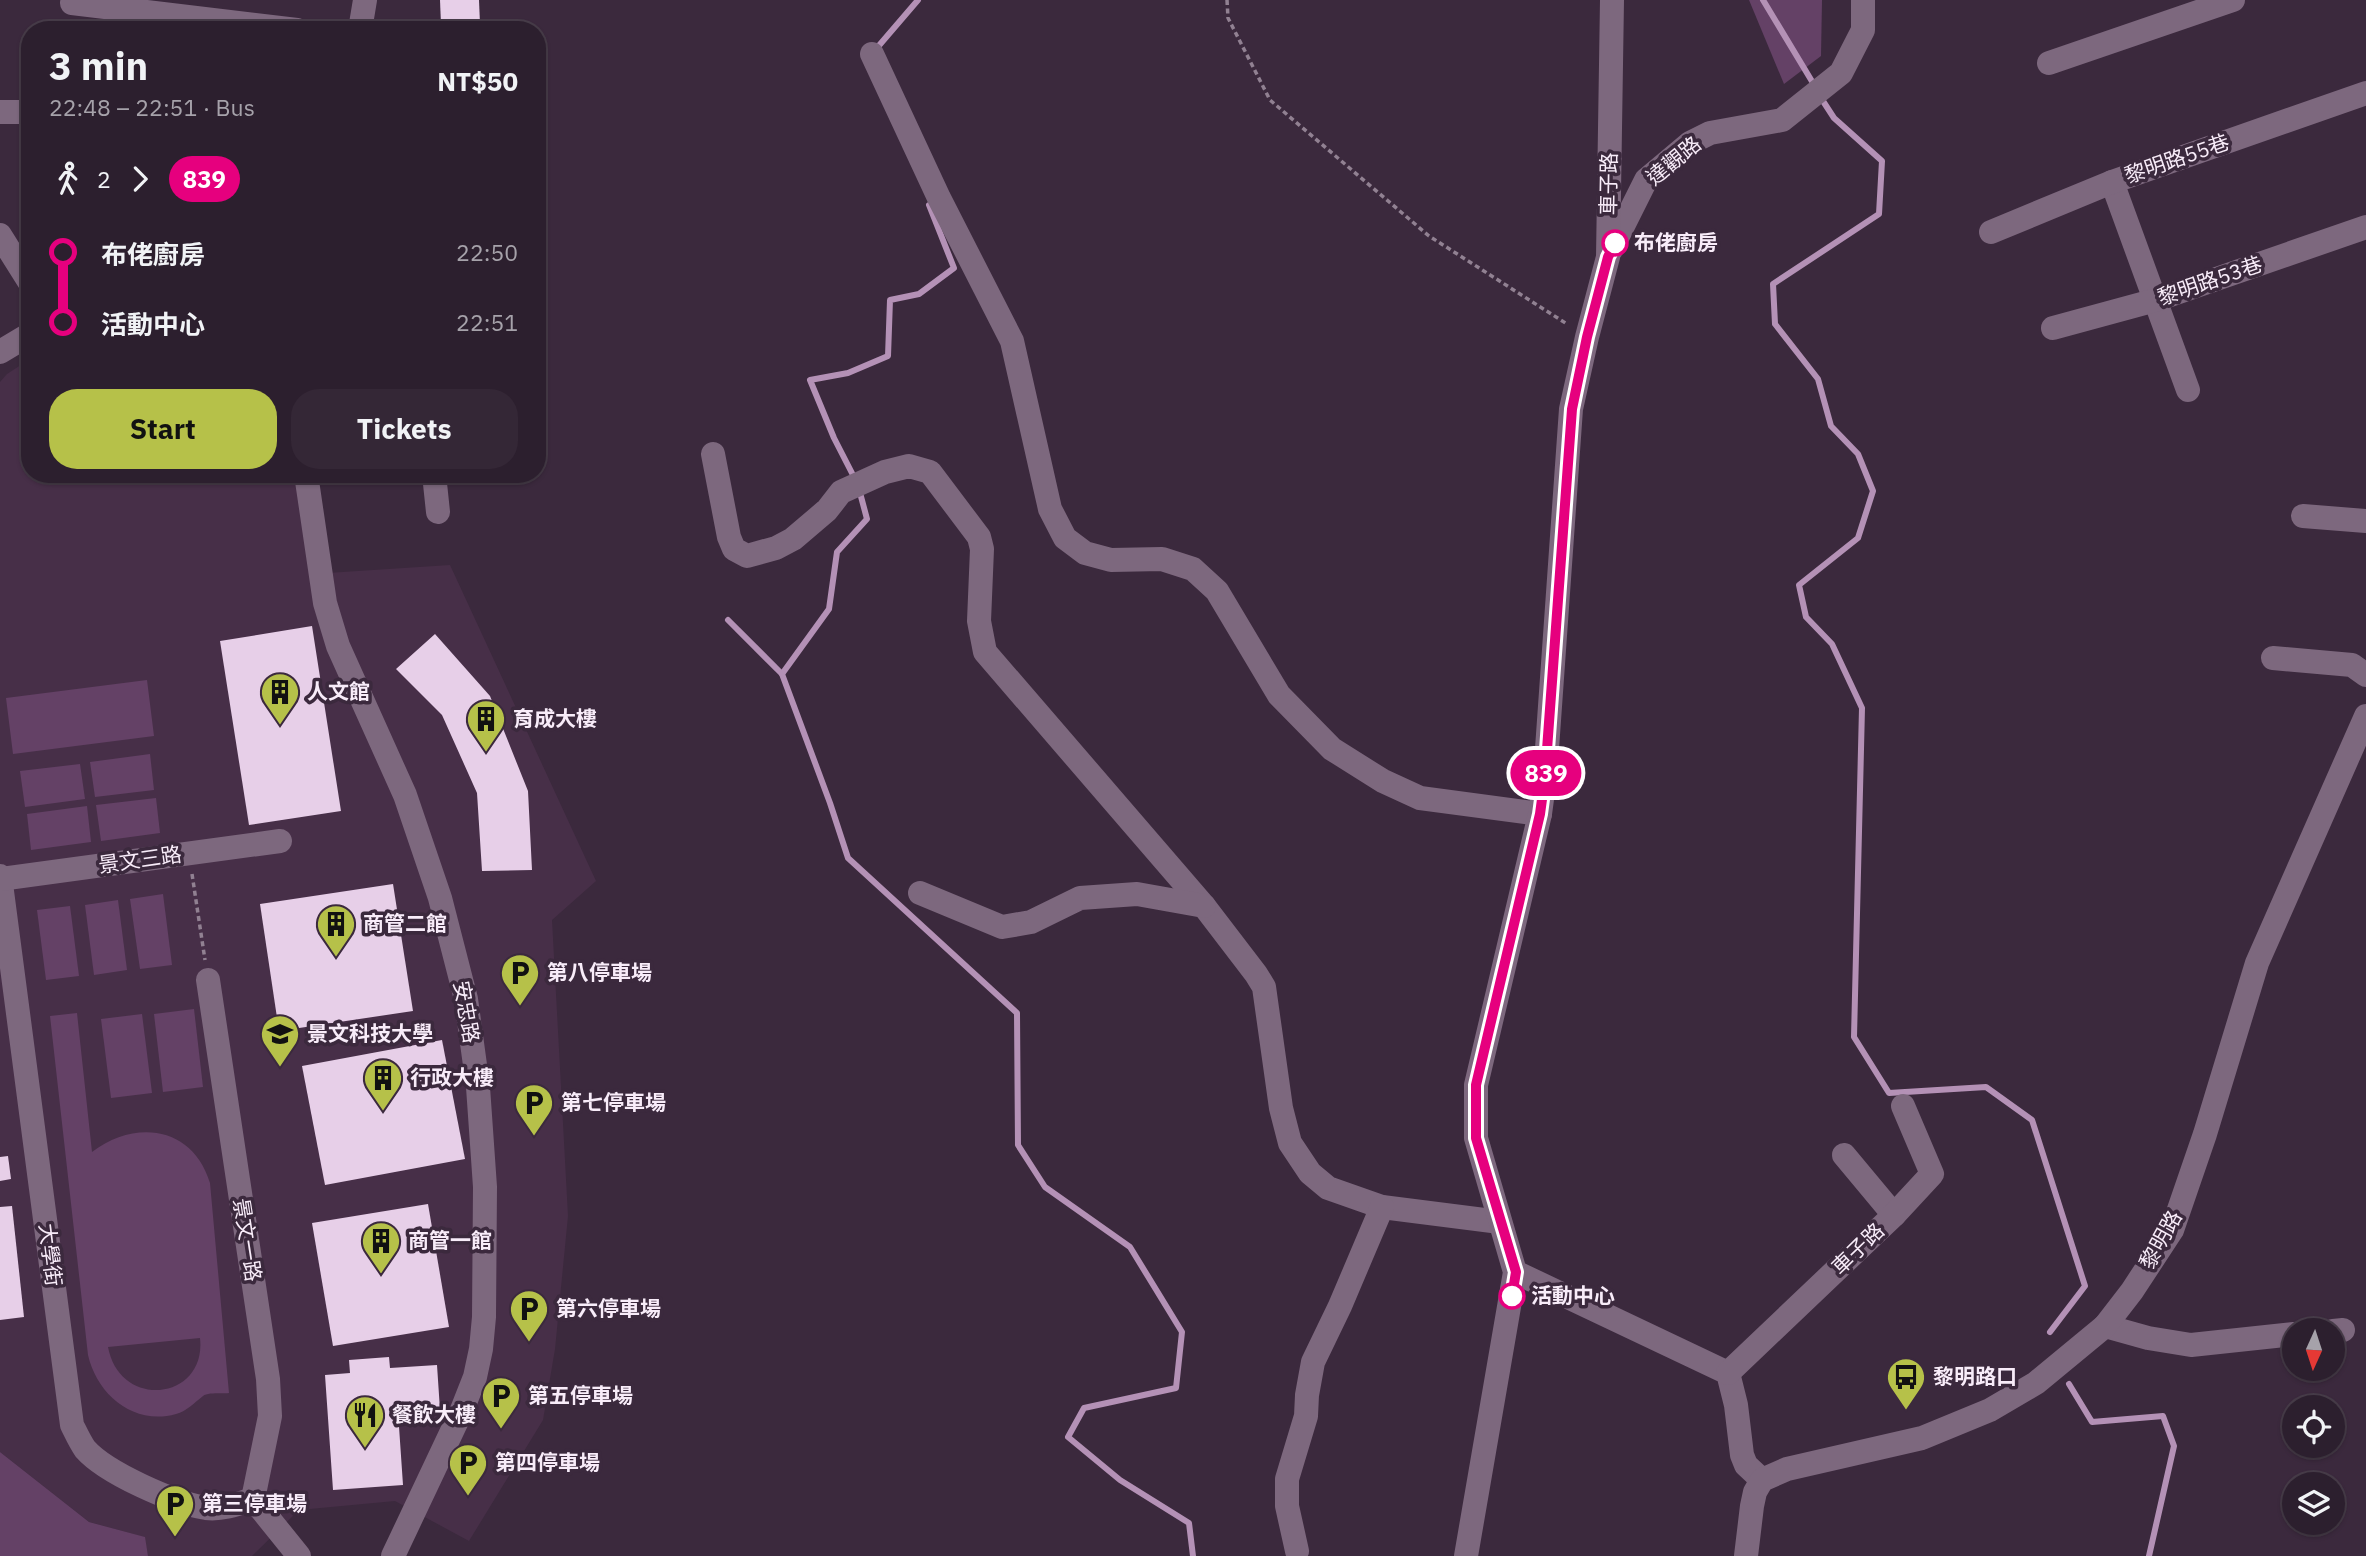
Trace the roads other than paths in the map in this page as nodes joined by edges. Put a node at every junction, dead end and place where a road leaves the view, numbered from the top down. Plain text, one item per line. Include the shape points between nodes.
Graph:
1 (365, 0) edge
2 (1612, 0) edge
3 (1863, 0) edge
4 (2233, 0) edge
5 (72, 3) dead end
6 (223, 21) edge
7 (362, 21) edge
8 (872, 54) dead end
9 (2049, 64) dead end
10 (2366, 93) edge
11 (0, 112) edge
12 (21, 112) edge
13 (2112, 183) junction
14 (2366, 228) edge
15 (1991, 232) dead end
16 (0, 235) edge
17 (1608, 257) junction
18 (21, 269) edge
19 (2155, 300) junction
20 (2053, 328) dead end
21 (21, 339) edge
22 (0, 352) edge
23 (2188, 390) dead end
24 (713, 454) dead end
25 (307, 483) edge
26 (435, 483) edge
27 (438, 512) dead end
28 (2303, 516) dead end
29 (2366, 521) edge
30 (2273, 658) dead end
31 (2366, 676) edge
32 (2366, 716) edge
33 (1540, 814) junction
34 (280, 841) dead end
35 (0, 877) edge
36 (920, 893) dead end
37 (1204, 906) junction
38 (208, 979) road end
39 (1903, 1107) dead end
40 (1844, 1155) dead end
41 (1382, 1207) junction
42 (1894, 1215) junction
43 (1500, 1222) junction
44 (1516, 1272) junction
45 (2105, 1326) junction
46 (2282, 1335) edge
47 (1728, 1373) junction
48 (1762, 1480) junction
49 (253, 1499) junction
50 (1297, 1551) dead end
51 (299, 1556) edge
52 (393, 1556) edge
53 (1466, 1556) edge
54 (1746, 1556) edge

1 - 7 street
2 - 17 street, 車子路
3 - 17 street, 達觀路 via 1863,30 1841,73 1782,120 1710,133 1690,143 1646,180
4 - 9 street
5 - 6 street
8 - 33 street via 1012,341 1050,509 1065,538 1085,553 1111,560 1162,559 1194,569 1217,591 1279,695 1332,749 1382,781 1420,798
10 - 13 street, 黎明路55巷
11 - 12 street
13 - 15 street, 黎明路55巷
13 - 19 street
14 - 19 street, 黎明路53巷
16 - 18 street
17 - 33 street, 車子路 via 1572,409
19 - 20 street, 黎明路53巷
19 - 23 street
21 - 22 street
24 - 37 street via 729,537 734,549 747,555 793,539 841,492 865,480 909,466 930,472 979,537 979,621 985,652
25 - 52 street, 安忠路 via 325,603 338,646 405,795 440,898 466,999 478,1087 485,1187 481,1349 462,1410
26 - 27 street
28 - 29 street
30 - 31 street via 2352,665
32 - 45 street, 黎明路 via 2257,964 2172,1230
33 - 43 street, 車子路 via 1476,1085 1476,1138
34 - 35 street, 景文三路
35 - 49 street, 大學街 via 72,1425 85,1448 106,1466 162,1494 206,1508 230,1507
36 - 37 street via 1002,927 1031,922 1080,898 1137,894
37 - 41 street via 1264,987 1290,1143 1328,1188
38 - 49 street, 景文一路 via 268,1380 270,1416
39 - 42 street, 車子路 via 1932,1174
40 - 42 street
41 - 43 street
41 - 50 street via 1313,1362 1306,1416 1287,1479 1287,1506
42 - 47 street, 車子路
43 - 44 street, 車子路
44 - 47 street
44 - 53 street, 車子路
45 - 46 street via 2191,1345
45 - 48 street, 黎明路 via 2036,1383 1990,1410 1922,1438 1787,1469
47 - 48 street via 1742,1455
48 - 54 street via 1752,1506
49 - 51 street

